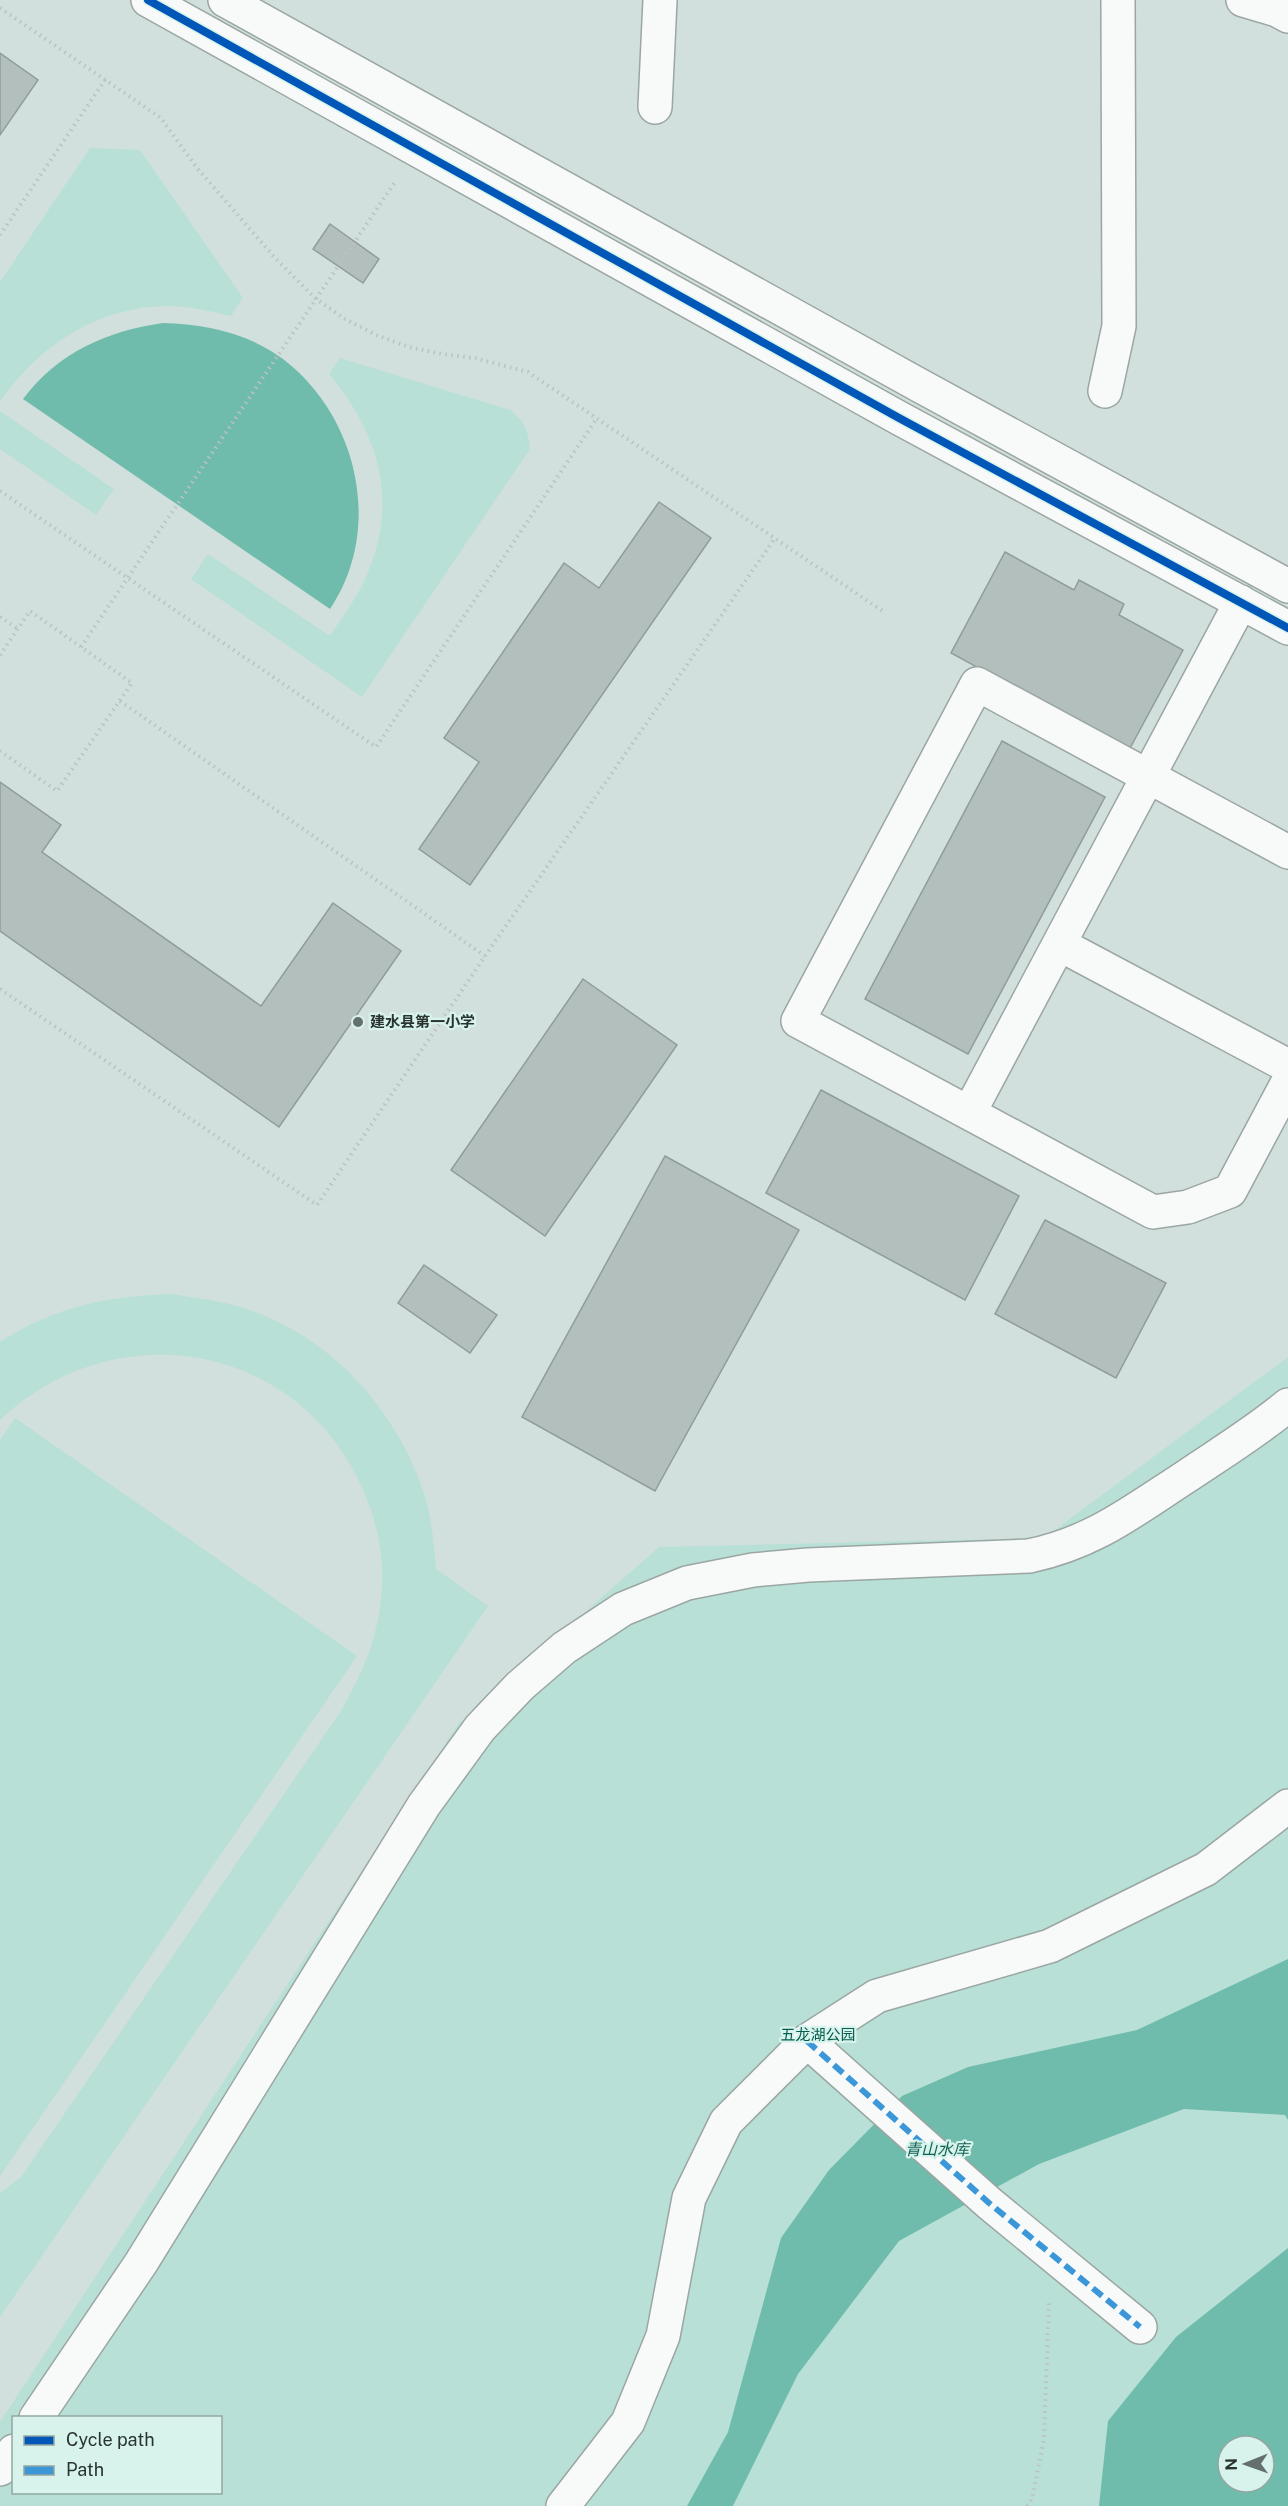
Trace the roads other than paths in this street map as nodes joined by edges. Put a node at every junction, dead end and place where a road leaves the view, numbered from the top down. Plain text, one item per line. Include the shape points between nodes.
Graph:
1 (148, 0) edge
2 (225, 0) edge
3 (660, 0) edge
4 (1118, 0) edge
5 (1244, 0) edge
6 (1288, 16) edge
7 (656, 107) dead end
8 (1105, 391) dead end
9 (1288, 586) edge
10 (1241, 602) junction
11 (1288, 628) edge
12 (1148, 777) junction
13 (1288, 852) edge
14 (1059, 944) junction
15 (1288, 1066) edge
16 (1288, 1082) edge
17 (969, 1113) junction
18 (1288, 1405) edge
19 (1288, 1806) edge
20 (807, 2041) junction
21 (1140, 2327) dead end
22 (37, 2416) edge
23 (12, 2454) edge
24 (0, 2469) edge
25 (563, 2506) edge

1 - 10 street via 899,418
2 - 9 street
3 - 7 street
4 - 8 street via 1119,326
5 - 6 street
10 - 11 street
10 - 12 street
12 - 13 street
12 - 14 street
12 - 17 street via 976,684 798,1020
14 - 15 street
14 - 17 street
16 - 17 street via 1230,1191 1171,1211 1153,1212
18 - 22 street via 1103,1531 1056,1550 1029,1556 808,1565 753,1570 687,1583 623,1609 564,1648 480,1728 424,1805 141,2263
19 - 20 street via 1206,1869 1050,1946 877,1996
20 - 21 street via 989,2203
20 - 25 street via 726,2122 688,2199 663,2336 628,2422
23 - 24 street

